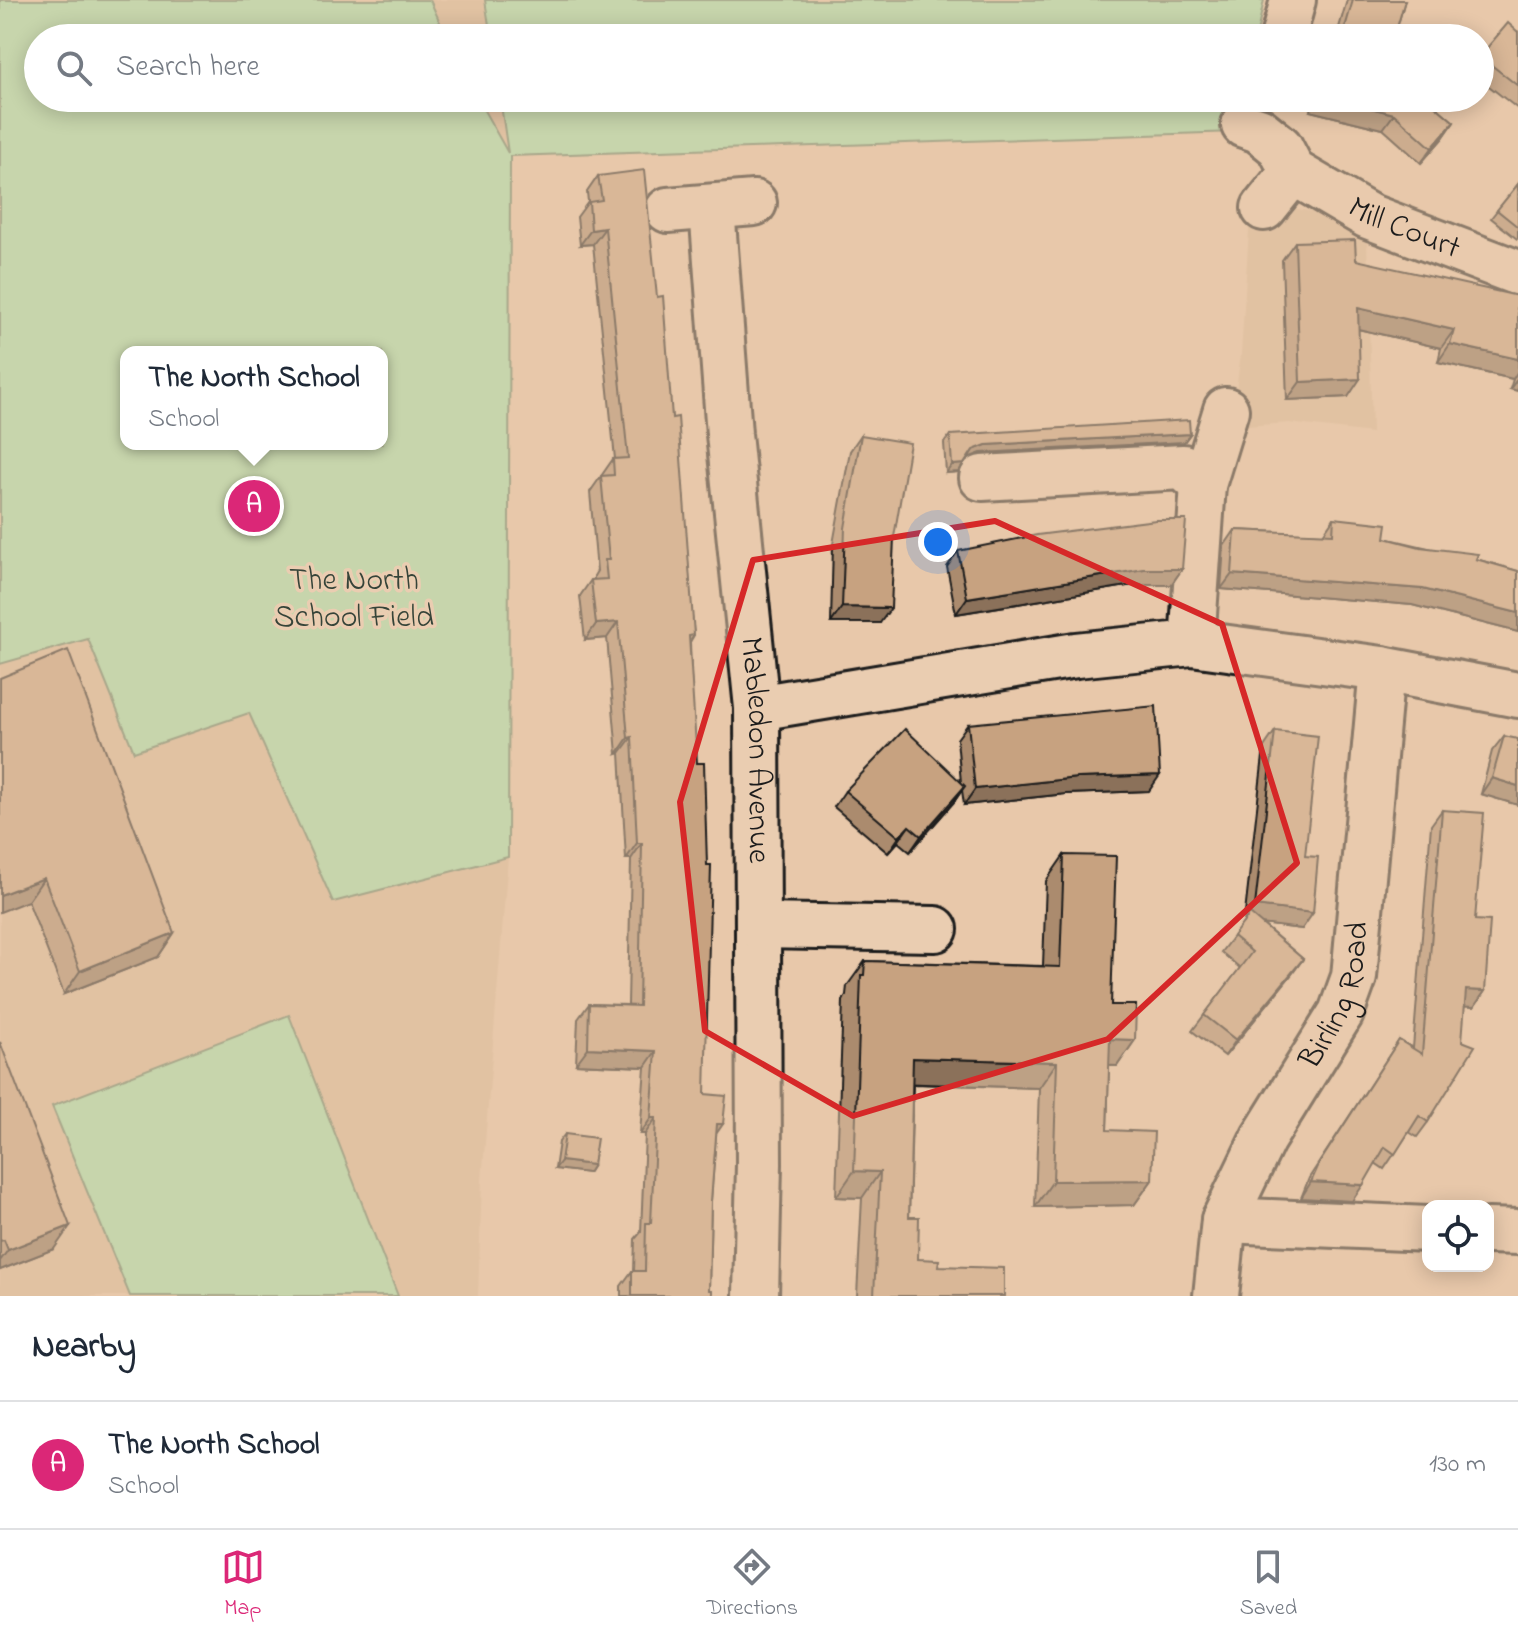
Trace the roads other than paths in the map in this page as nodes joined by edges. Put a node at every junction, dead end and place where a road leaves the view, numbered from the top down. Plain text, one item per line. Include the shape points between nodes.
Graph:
1 (1293, 0) edge
2 (1287, 24) edge
3 (1257, 118) edge
4 (1293, 172) junction
5 (1264, 208) dead end
6 (668, 210) dead end
7 (1518, 273) edge
8 (1226, 410) dead end
9 (982, 478) dead end
10 (1203, 485) junction
11 (1192, 643) junction
12 (1382, 669) junction
13 (1518, 695) edge
14 (757, 708) junction
15 (758, 926) junction
16 (935, 929) dead end
17 (1224, 1220) junction
18 (1422, 1229) edge
19 (1494, 1231) edge
20 (1518, 1232) edge
21 (756, 1296) edge
22 (1216, 1296) edge

1 - 2 street
3 - 4 street, Mill Court
4 - 5 street
4 - 7 street, Mill Court via 1368,216
6 - 14 street, Mabledon Avenue via 733,205 729,434
8 - 10 street
9 - 10 street via 1183,467
10 - 11 street
11 - 12 street
11 - 14 street via 1076,655
12 - 13 street
12 - 17 street, Birling Road via 1354,977 1341,1013 1263,1139
14 - 15 street, Mabledon Avenue
15 - 16 street
15 - 21 street, Mabledon Avenue
17 - 18 street
17 - 22 street, Birling Road
19 - 20 street

